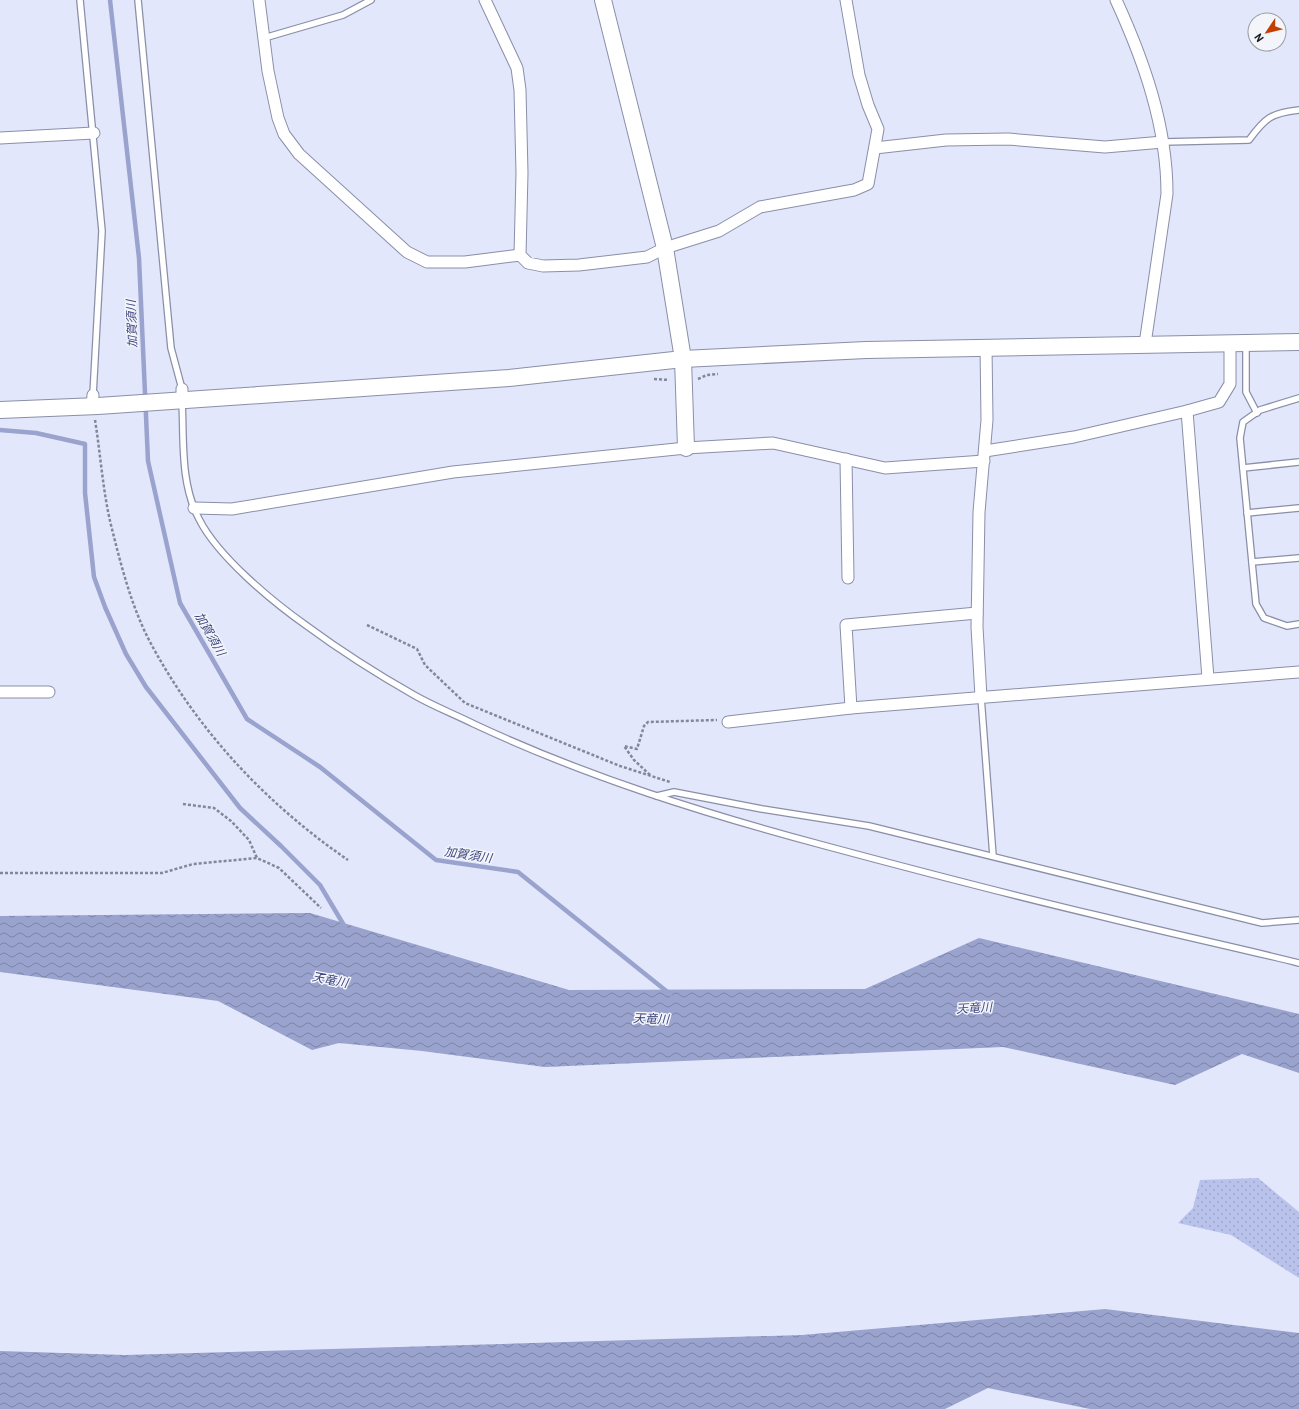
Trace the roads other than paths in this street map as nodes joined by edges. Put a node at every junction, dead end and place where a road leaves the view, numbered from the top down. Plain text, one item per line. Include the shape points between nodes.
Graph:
1 (80, 0) edge
2 (138, 0) edge
3 (259, 0) edge
4 (371, 0) edge
5 (486, 0) edge
6 (603, 0) edge
7 (846, 0) edge
8 (1116, 0) edge
9 (264, 38) junction
10 (1299, 110) edge
11 (94, 133) junction
12 (0, 138) edge
13 (1163, 142) junction
14 (874, 148) junction
15 (665, 248) junction
16 (520, 255) junction
17 (1299, 342) edge
18 (1230, 343) junction
19 (1246, 343) junction
20 (1145, 344) junction
21 (986, 347) junction
22 (683, 359) junction
23 (179, 396) junction
24 (1299, 398) edge
25 (94, 406) junction
26 (0, 410) edge
27 (1187, 411) junction
28 (1257, 412) junction
29 (686, 448) junction
30 (984, 456) junction
31 (846, 459) junction
32 (1299, 462) edge
33 (1243, 468) junction
34 (194, 508) junction
35 (1299, 508) edge
36 (1247, 513) junction
37 (1299, 558) edge
38 (1252, 562) junction
39 (848, 578) dead end
40 (978, 613) junction
41 (1299, 624) edge
42 (1299, 672) edge
43 (1208, 678) junction
44 (0, 692) edge
45 (49, 692) dead end
46 (981, 697) junction
47 (851, 708) junction
48 (728, 722) road end
49 (655, 796) junction
50 (994, 856) junction
51 (1299, 920) edge
52 (1299, 963) edge

1 - 11 lane
2 - 23 lane via 171,348
3 - 9 street
4 - 9 lane via 343,15
5 - 16 street via 517,68 520,90
6 - 15 street
7 - 14 street via 859,75 878,130
8 - 13 street via 1143,66 1160,120
9 - 16 street via 278,118 284,134 299,154 407,252 427,262 465,262
10 - 13 lane via 1279,112 1261,123 1249,140
11 - 12 street
11 - 25 lane via 102,231
13 - 14 street via 1105,147 1008,139 946,140
13 - 20 street via 1167,194
14 - 15 street via 868,184 854,190 760,207 719,231
15 - 16 street via 647,257 579,265 543,266 528,263
15 - 22 street
17 - 19 street
18 - 19 street
18 - 20 street
18 - 27 street via 1230,384 1219,402
19 - 28 lane via 1246,392
20 - 21 street
21 - 22 street
21 - 30 street via 987,420
22 - 23 street via 509,378
22 - 29 street
23 - 25 street
23 - 34 lane via 186,481
24 - 28 lane
25 - 26 street
27 - 30 street
27 - 43 street
28 - 33 lane via 1242,422 1240,438
29 - 31 street via 773,443
29 - 34 street via 453,472 232,509
30 - 31 street via 885,468
30 - 40 street via 979,512
31 - 39 street
32 - 33 lane
33 - 36 lane
34 - 49 lane via 203,526 218,546 254,584 342,651 415,696 510,740
35 - 36 lane
36 - 38 lane
37 - 38 lane
38 - 41 lane via 1256,604 1264,618 1287,626
40 - 46 street
40 - 47 street via 846,625
42 - 43 street
43 - 46 street
44 - 45 street
46 - 47 street
46 - 50 lane
47 - 48 street
49 - 50 lane via 674,792 762,810 869,826
49 - 52 lane via 768,831 925,872
50 - 51 lane via 1262,923

